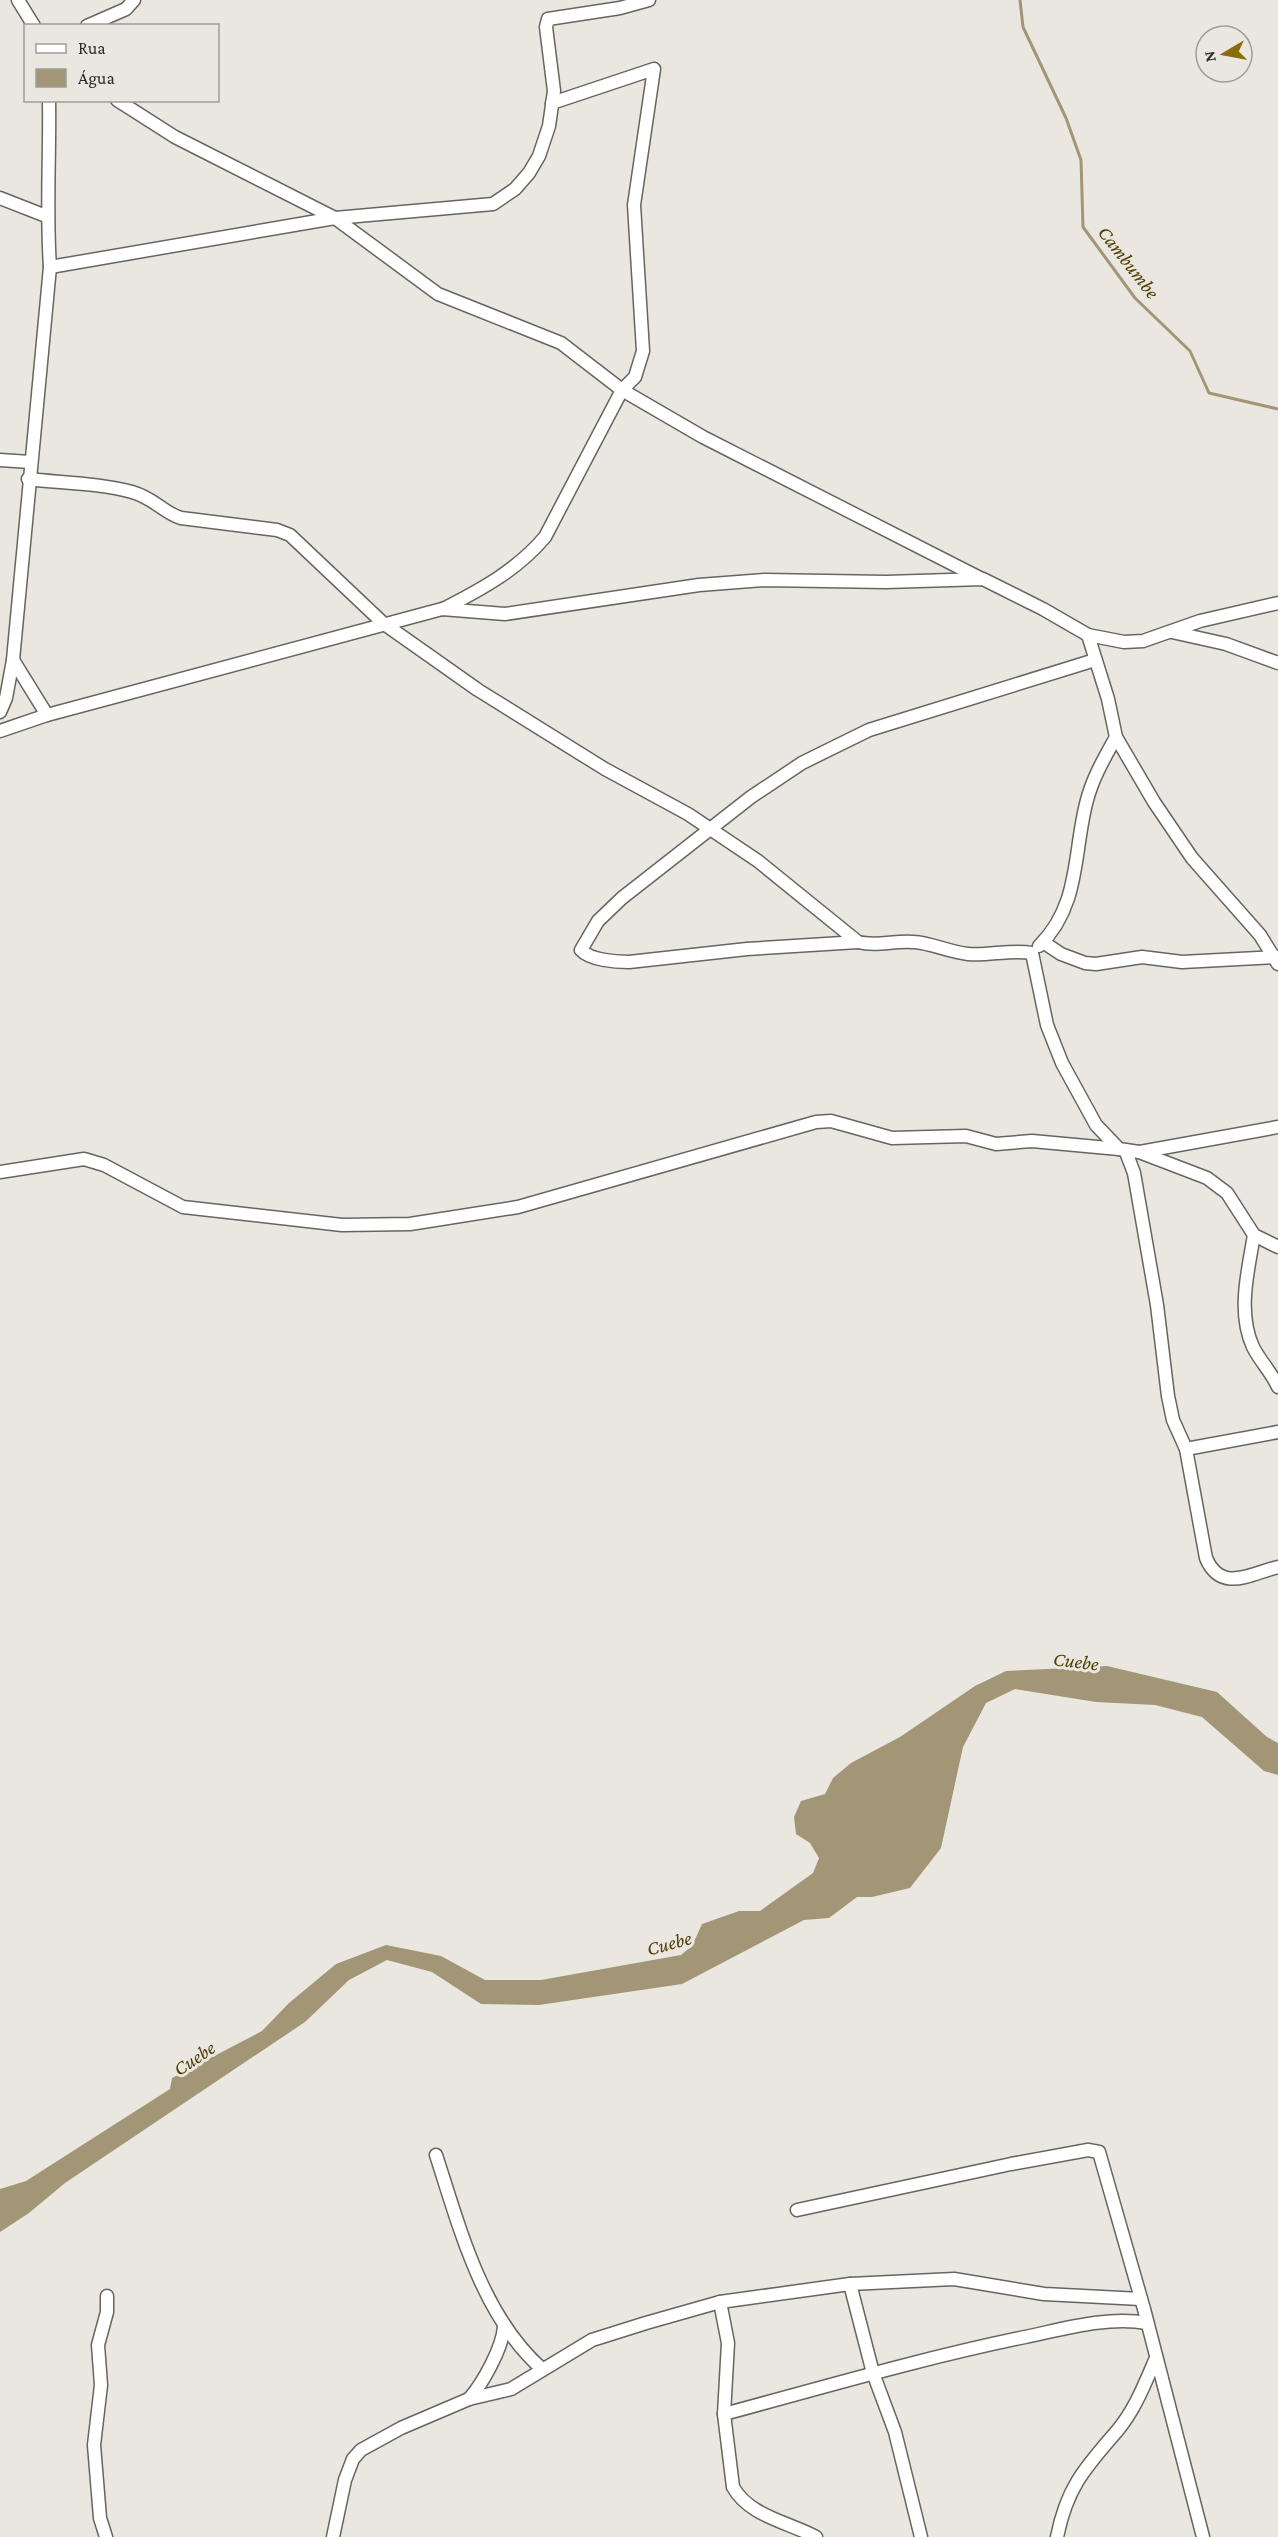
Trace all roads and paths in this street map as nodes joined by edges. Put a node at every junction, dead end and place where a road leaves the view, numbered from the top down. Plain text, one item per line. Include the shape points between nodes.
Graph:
1 (18, 0) edge
2 (134, 0) edge
3 (649, 0) edge
4 (33, 24) edge
5 (92, 24) edge
6 (49, 102) edge
7 (120, 102) edge
8 (552, 103) junction
9 (0, 198) edge
10 (46, 216) junction
11 (335, 218) junction
12 (50, 267) junction
13 (622, 390) junction
14 (0, 460) edge
15 (30, 462) junction
16 (28, 479) junction
17 (983, 579) junction
18 (1278, 603) edge
19 (442, 609) junction
20 (383, 623) junction
21 (1172, 632) junction
22 (1088, 635) junction
23 (13, 660) junction
24 (1095, 660) junction
25 (1274, 661) edge
26 (1278, 671) edge
27 (0, 712) edge
28 (47, 715) junction
29 (0, 731) edge
30 (1116, 737) junction
31 (711, 830) junction
32 (858, 942) junction
33 (1043, 942) junction
34 (1032, 953) junction
35 (1276, 959) edge
36 (1278, 1127) edge
37 (1123, 1150) junction
38 (1139, 1152) junction
39 (0, 1172) edge
40 (1254, 1235) junction
41 (1278, 1247) edge
42 (1278, 1387) edge
43 (1278, 1432) edge
44 (1186, 1449) junction
45 (1278, 1568) edge
46 (436, 2155) dead end
47 (797, 2210) dead end
48 (850, 2283) junction
49 (107, 2296) dead end
50 (1141, 2299) junction
51 (720, 2302) junction
52 (1147, 2323) junction
53 (504, 2326) junction
54 (1156, 2358) junction
55 (542, 2369) junction
56 (873, 2373) junction
57 (468, 2399) junction
58 (724, 2414) junction
59 (106, 2537) edge
60 (333, 2537) edge
61 (816, 2537) edge
62 (921, 2537) edge
63 (1058, 2537) edge
64 (1203, 2537) edge

1 - 4 street
2 - 5 street via 126,9
3 - 8 street via 549,19 546,27 553,67
6 - 10 street
7 - 11 street via 214,158
8 - 11 street via 539,156 529,173 503,198 481,206
8 - 13 street via 654,69 634,205 643,351 635,376
9 - 10 street
10 - 12 street
11 - 12 street
11 - 13 street via 438,294 561,343
12 - 15 street
13 - 17 street via 703,437
13 - 19 street via 545,537 529,556 492,584
14 - 15 street
15 - 16 street
16 - 20 street via 130,491 153,499 173,516 290,535
16 - 23 street
17 - 19 street via 765,580 699,585 505,614
17 - 22 street
18 - 21 street via 1211,618
19 - 20 street
20 - 28 street
20 - 31 street via 478,690
21 - 22 street via 1124,642
21 - 25 street
22 - 24 street
23 - 27 street
23 - 28 street
24 - 30 street
24 - 31 street via 869,730 802,763 750,797
25 - 26 street
28 - 29 street
30 - 33 street via 1086,801 1077,870 1067,902
30 - 35 street via 1192,858 1260,935
31 - 32 street via 758,861
31 - 32 street via 622,898 598,921 582,953 613,962 629,962
32 - 34 street via 915,942 966,954
33 - 34 street
33 - 35 street via 1061,954 1096,964 1142,957 1182,962
34 - 37 street via 1047,1025 1062,1063 1089,1116
36 - 38 street
37 - 38 street
37 - 39 street via 1032,1142 996,1144 966,1136 903,1139 831,1121 816,1122 518,1207 410,1224 342,1225 183,1207 104,1165 84,1159
37 - 44 street via 1134,1173 1173,1420
38 - 40 street via 1208,1178 1227,1193
40 - 41 street
40 - 42 street via 1245,1286 1245,1321 1252,1345
43 - 44 street
44 - 45 street via 1210,1567 1236,1580
46 - 53 street via 460,2229
47 - 50 street via 1094,2150 1102,2156
48 - 50 street via 954,2279 1044,2294
48 - 51 street
48 - 56 street
49 - 59 street via 98,2345 101,2385 94,2445 100,2518
50 - 52 street
51 - 55 street via 592,2340
51 - 58 street via 728,2343
52 - 54 street
52 - 56 street via 1132,2320 1077,2326
53 - 55 street
53 - 57 street via 501,2344
54 - 63 street via 1135,2405 1080,2476 1063,2508
54 - 64 street
55 - 57 street via 511,2389
56 - 58 street
56 - 62 street via 895,2432
57 - 60 street via 361,2450 345,2480
58 - 61 street via 729,2475 738,2497 762,2513

